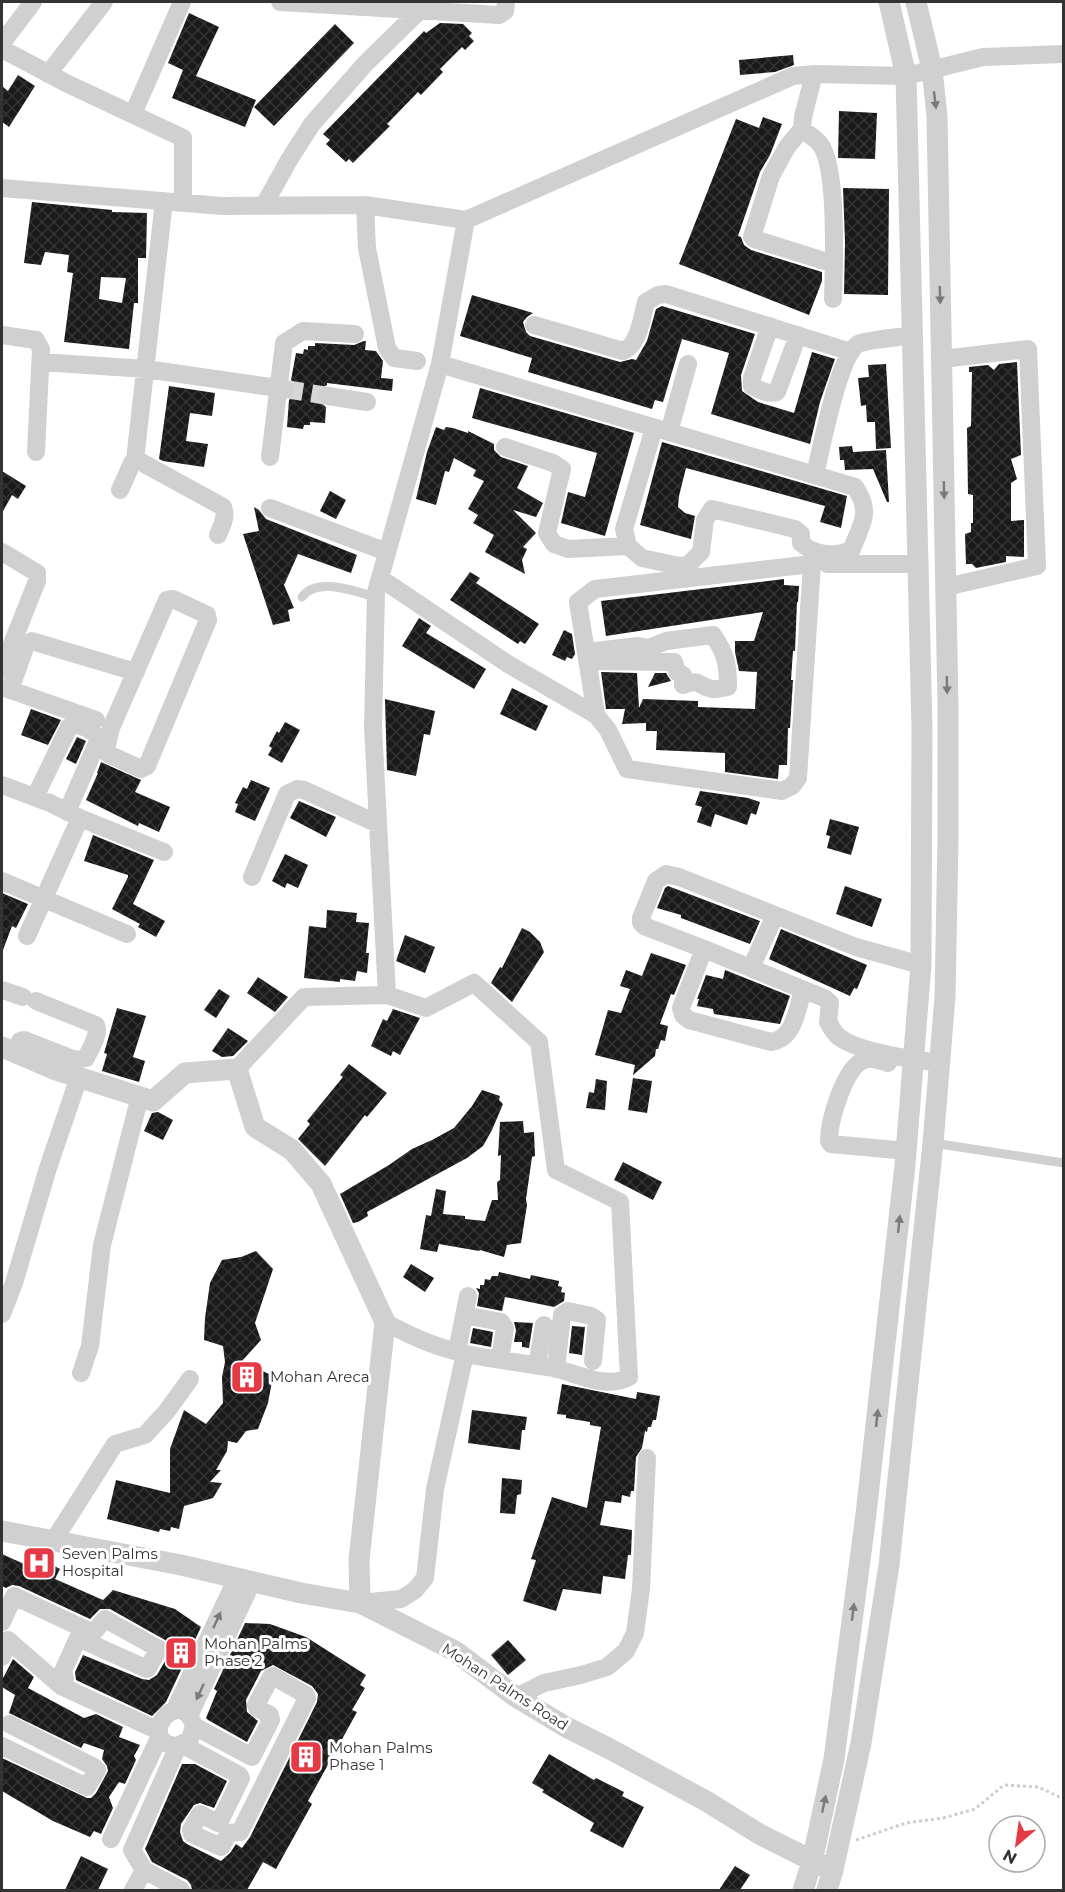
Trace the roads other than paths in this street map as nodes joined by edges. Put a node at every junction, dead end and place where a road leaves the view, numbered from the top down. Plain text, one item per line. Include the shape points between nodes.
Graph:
1 (33, 2) edge
2 (104, 2) edge
3 (182, 2) edge
4 (280, 2) edge
5 (506, 2) edge
6 (889, 2) edge
7 (916, 2) edge
8 (421, 6) edge
9 (2, 43) edge
10 (2, 48) edge
11 (1064, 54) edge
12 (932, 69) junction
13 (48, 74) junction
14 (814, 74) junction
15 (906, 76) junction
16 (133, 114) junction
17 (802, 129) junction
18 (2, 188) edge
19 (164, 201) junction
20 (183, 203) junction
21 (264, 205) junction
22 (365, 206) junction
23 (466, 220) junction
24 (834, 264) junction
25 (833, 299) dead end
26 (534, 325) dead end
27 (770, 326) junction
28 (355, 334) dead end
29 (2, 335) edge
30 (798, 335) junction
31 (913, 335) junction
32 (851, 352) junction
33 (913, 358) junction
34 (942, 359) junction
35 (417, 361) dead end
36 (41, 362) junction
37 (440, 364) junction
38 (688, 364) dead end
39 (146, 369) junction
40 (282, 388) junction
41 (328, 396) tunnel mouth
42 (367, 402) dead end
43 (661, 430) junction
44 (505, 447) dead end
45 (36, 452) dead end
46 (270, 457) dead end
47 (135, 460) junction
48 (815, 476) junction
49 (120, 490) dead end
50 (270, 508) dead end
51 (218, 535) dead end
52 (628, 546) junction
53 (2, 552) edge
54 (387, 552) junction
55 (812, 564) junction
56 (918, 564) junction
57 (380, 578) junction
58 (919, 587) junction
59 (946, 587) junction
60 (303, 597) dead end
61 (376, 597) junction
62 (587, 656) junction
63 (2, 666) edge
64 (136, 672) junction
65 (6, 688) edge
66 (596, 715) junction
67 (111, 728) junction
68 (2, 785) edge
69 (35, 797) junction
70 (74, 815) junction
71 (378, 824) junction
72 (922, 846) junction
73 (948, 848) junction
74 (164, 852) dead end
75 (252, 877) dead end
76 (2, 881) edge
77 (43, 899) junction
78 (776, 915) junction
79 (127, 934) dead end
80 (27, 936) dead end
81 (704, 949) junction
82 (921, 965) junction
83 (751, 968) junction
84 (2, 990) edge
85 (803, 990) junction
86 (387, 995) junction
87 (6, 1051) edge
88 (913, 1063) junction
89 (940, 1063) junction
90 (237, 1070) junction
91 (79, 1077) junction
92 (140, 1096) junction
93 (933, 1143) junction
94 (906, 1158) junction
95 (1064, 1163) edge
96 (930, 1168) junction
97 (468, 1296) dead end
98 (2, 1314) edge
99 (464, 1315) junction
100 (385, 1322) junction
101 (544, 1325) dead end
102 (461, 1352) junction
103 (500, 1359) junction
104 (550, 1365) junction
105 (81, 1372) dead end
106 (190, 1380) dead end
107 (647, 1458) dead end
108 (866, 1514) junction
109 (894, 1518) junction
110 (2, 1531) edge
111 (54, 1540) junction
112 (244, 1580) junction
113 (360, 1604) junction
114 (2, 1622) edge
115 (2, 1657) edge
116 (61, 1686) junction
117 (516, 1696) junction
118 (186, 1718) junction
119 (5, 1719) edge
120 (160, 1734) junction
121 (2, 1745) edge
122 (180, 1745) junction
123 (111, 1839) dead end
124 (812, 1862) junction
125 (144, 1870) junction
126 (830, 1880) edge
127 (133, 1890) edge
128 (181, 1890) edge
129 (803, 1890) edge

1 - 9 street
2 - 13 street
3 - 16 street
4 - 8 street
5 - 8 street via 505,11 499,15
6 - 15 street
7 - 12 street
8 - 21 street via 312,124
10 - 13 street
11 - 12 street via 983,57
12 - 15 street
12 -> 34 street via 937,116
13 - 16 street
14 - 15 street
14 - 17 street
14 - 23 street via 793,76
15 - 31 street
16 - 20 street via 183,138
17 - 24 street via 821,144 829,168
17 - 24 street via 771,177 752,237
18 - 19 street
19 - 20 street
19 - 39 street
20 - 21 street
21 - 22 street
22 - 23 street
22 - 35 street via 367,248 387,348 394,358
23 - 37 street
24 - 25 street
26 - 27 street via 623,351 634,341 646,302 666,294
27 - 30 street
27 - 30 street via 752,378 752,386 758,390 777,392
28 - 40 street via 303,331 295,335 284,344
29 - 36 street via 36,340
30 - 32 street
31 - 32 street via 858,344
31 - 33 street
32 - 48 street via 837,384
33 - 34 street
33 - 56 street
34 -> 59 street
34 - 59 street via 1028,349 1037,566
36 - 39 street
36 - 45 street
37 - 43 street
37 - 54 street
38 - 43 street
39 - 40 street
39 - 47 street
40 - 46 street
41 - 42 street
43 - 48 street
43 - 52 street via 624,529
44 - 52 street via 562,469 547,533 554,544 568,549
47 - 49 street
47 - 51 street via 223,507 224,519
48 - 52 street via 855,487 863,500 865,512 852,549 845,553 808,549 795,529 712,509 705,520 701,552 688,565 642,558
50 - 54 street
53 - 63 street via 37,573 37,580
54 - 57 street
55 - 56 street
55 - 62 street via 595,589 578,602
55 - 66 street via 798,778 792,786 782,791 627,769
56 - 58 street
57 - 61 street
57 - 66 street via 508,663
58 - 59 street
58 - 72 street
59 -> 73 street
60 - 61 lane via 307,590 330,586
61 - 71 street via 373,727
62 - 62 street via 713,636 724,651 728,687 713,689 700,682 682,685 683,675 677,672 674,662
62 - 66 street
64 - 65 street via 32,641 26,645
64 - 67 street
64 - 67 street via 167,600 207,615 188,671 147,766 141,769 108,754
65 - 67 street
68 - 69 street
69 - 70 street
69 - 70 street via 69,727 79,725 93,732 98,741
70 - 74 street
70 - 77 street
71 - 75 street via 297,789 287,794
71 - 86 street
72 - 73 street
72 - 82 street
73 - 89 street
76 - 77 street
77 - 79 street
77 - 80 street
78 - 81 street via 679,877 661,876 652,889 641,923
78 - 82 street via 856,947
78 - 83 street
81 - 83 street
81 - 85 street via 681,1008 682,1015 689,1020 780,1041 788,1034
82 - 88 street
83 - 85 street
84 - 87 street via 96,1025 98,1030 82,1060 24,1040
85 - 88 street via 830,1003 828,1022 841,1038
86 - 90 street via 304,997
86 - 104 street via 426,1008 474,983 539,1042 556,1170 620,1202 629,1377 619,1383 608,1383
87 - 91 street
88 - 89 street
88 - 94 street
88 - 94 street via 863,1060 838,1095 829,1138 831,1144
89 - 93 street
90 - 92 street via 185,1073 153,1101
90 - 100 street via 255,1127 292,1150 321,1184
91 - 92 street
91 - 98 street
92 - 105 street via 102,1245 90,1346
93 - 95 lane
93 - 96 street
94 - 96 street
108 -> 94 street
96 - 109 street
97 - 99 street
99 - 102 street
99 - 103 street via 501,1322 505,1328
100 - 102 street via 412,1336
100 - 113 street via 359,1560
101 - 104 street
102 - 103 street
102 - 113 street via 435,1488 425,1578 401,1599
103 - 104 street
104 - 104 street via 562,1315 568,1311 597,1320 593,1364
106 - 111 street via 145,1435 115,1444
107 - 117 street via 641,1589 631,1642 607,1667 544,1683
108 - 109 street
124 -> 108 street via 834,1760
109 - 126 street via 861,1743
110 - 111 street, Mohan Palms Road
111 - 112 street, Mohan Palms Road
112 - 113 street, Mohan Palms Road
112 - 118 street
113 - 117 street, Mohan Palms Road via 454,1651
114 - 116 street via 14,1596 81,1634 63,1671 65,1679
115 - 116 street via 8,1640
116 - 120 street
117 - 124 street, Mohan Palms Road
118 - 120 street via 162,1718
118 - 122 street via 193,1735
118 - 122 street via 252,1757 271,1720 256,1705 271,1677 307,1698 240,1832 229,1833 221,1847 191,1830 200,1814 219,1822 242,1778
119 - 121 street
119 - 121 street via 96,1770 87,1787
120 - 122 street via 167,1744
120 - 123 street
122 - 125 street via 132,1847
124 - 126 street, Mohan Palms Road
124 - 129 street
125 - 127 street
125 - 128 street

